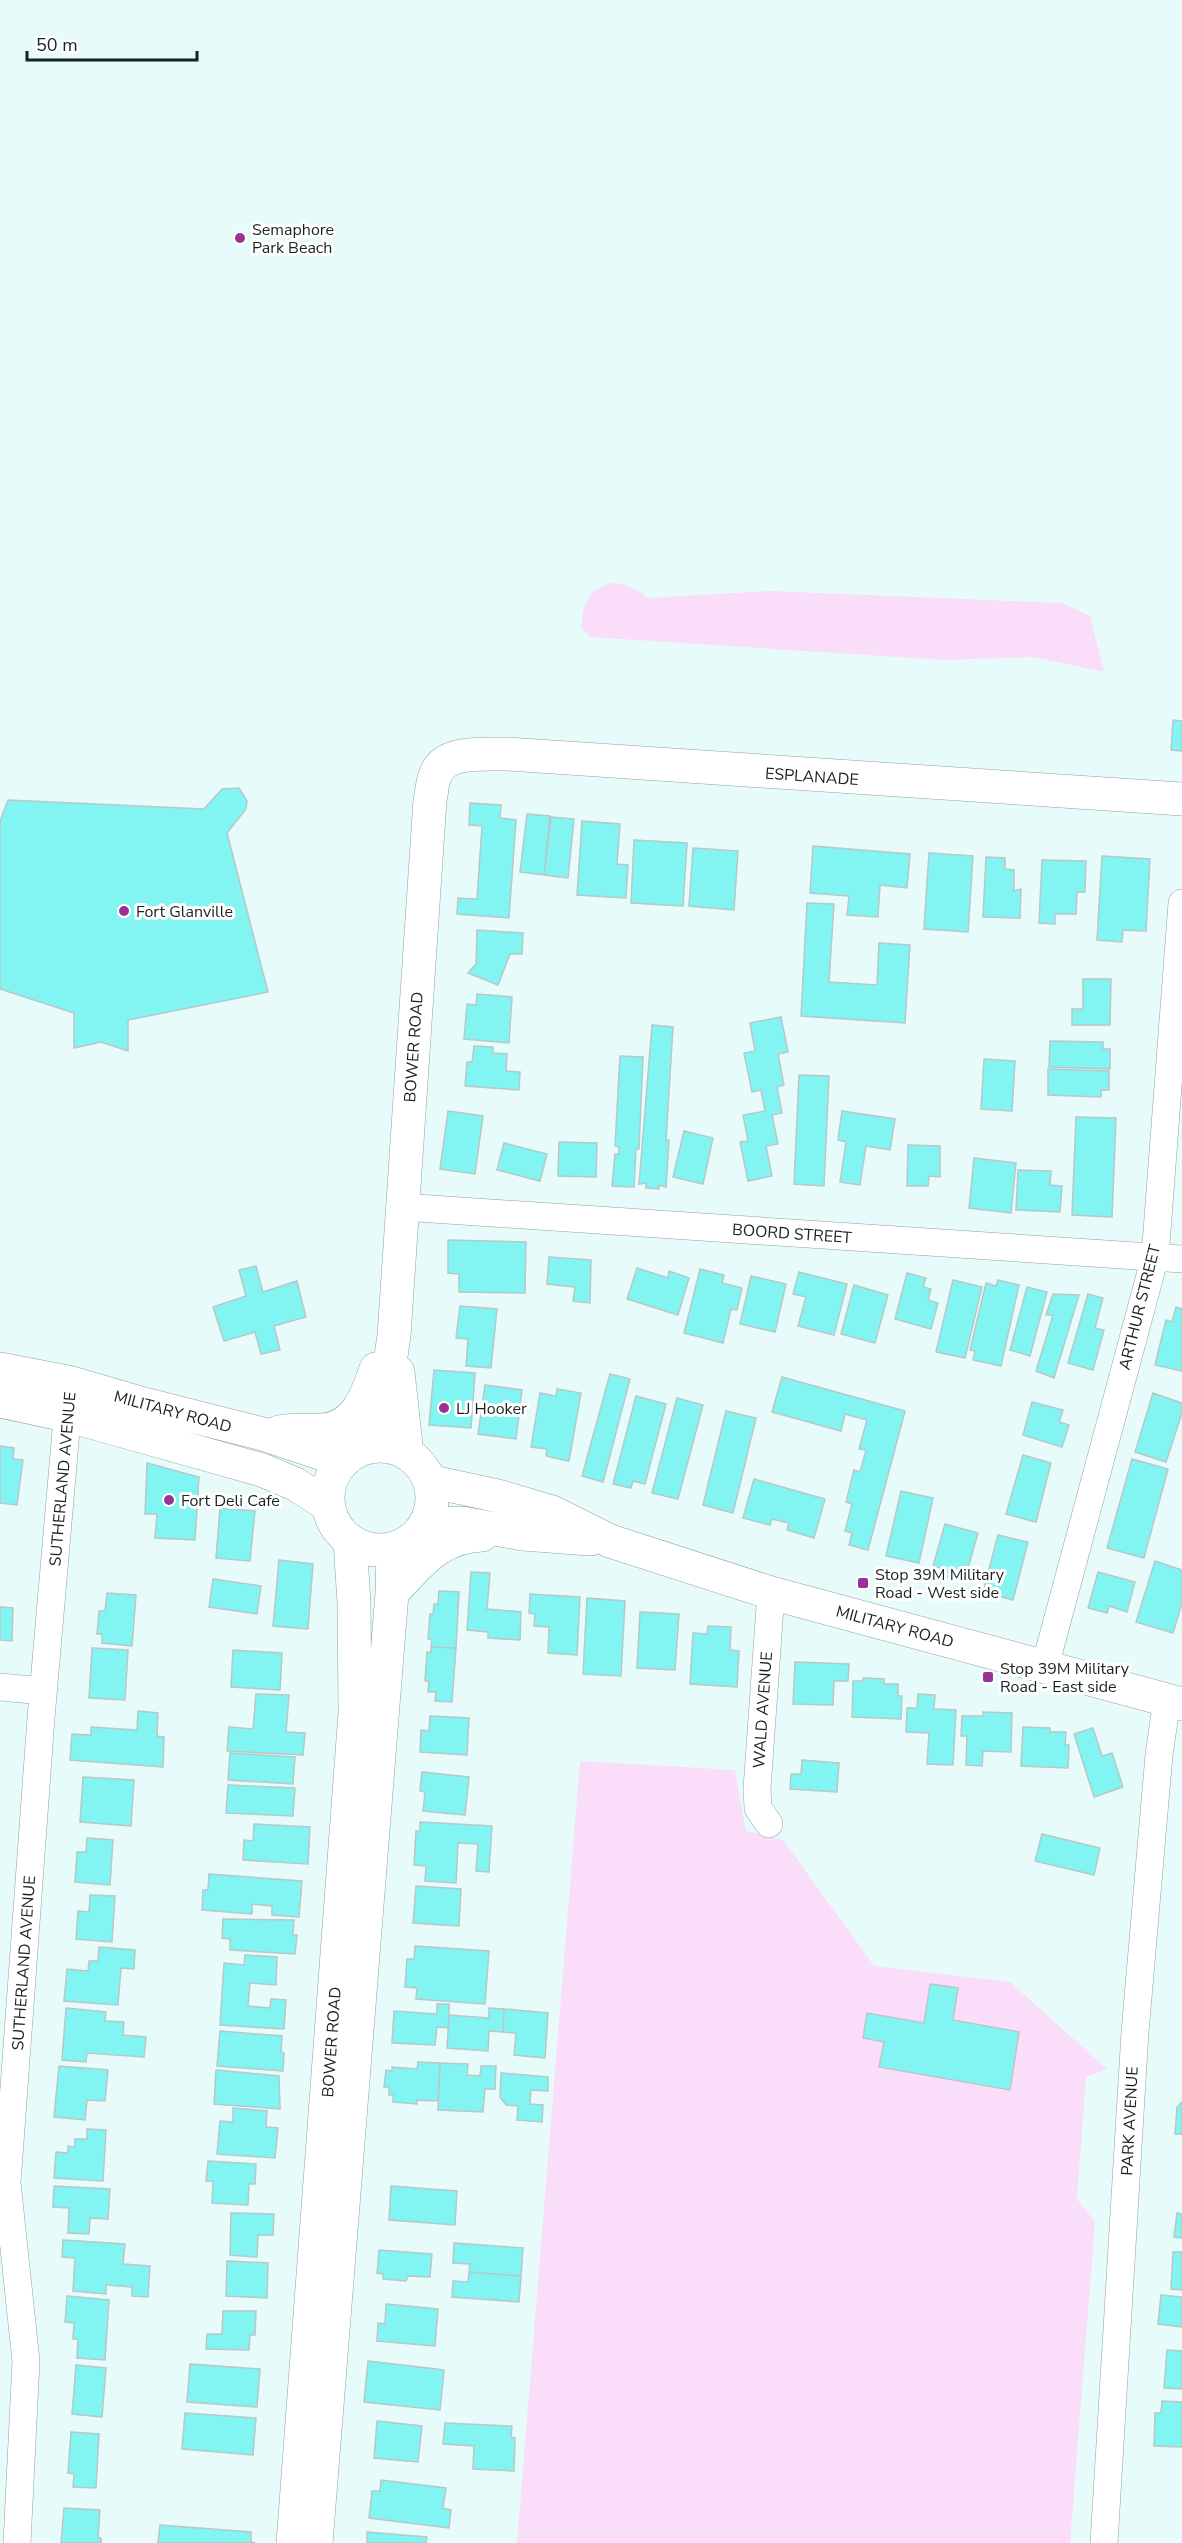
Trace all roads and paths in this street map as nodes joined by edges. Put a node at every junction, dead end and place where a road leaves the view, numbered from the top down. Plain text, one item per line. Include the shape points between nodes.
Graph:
1 (444, 762) joint
2 (1182, 799) edge
3 (1182, 903) edge
4 (402, 1207) junction
5 (1155, 1257) junction
6 (1182, 1259) edge
7 (394, 1336) junction
8 (0, 1369) edge
9 (72, 1383) junction
10 (0, 1401) edge
11 (66, 1415) junction
12 (263, 1434) junction
13 (355, 1454) junction
14 (407, 1454) junction
15 (429, 1481) junction
16 (328, 1505) junction
17 (425, 1524) junction
18 (523, 1534) junction
19 (350, 1541) junction
20 (610, 1541) junction
21 (393, 1549) junction
22 (393, 1593) junction
23 (771, 1593) junction
24 (1045, 1666) junction
25 (0, 1688) edge
26 (43, 1691) junction
27 (1174, 1702) edge
28 (769, 1824) dead end
29 (17, 2543) edge
30 (293, 2543) edge
31 (316, 2543) edge
32 (1104, 2543) edge

1 - 2 main road, ESPLANADE via 462,755 507,754
1 - 4 main road, BOWER ROAD via 435,774 430,800
3 - 5 street, ARTHUR STREET
4 - 5 street, BOORD STREET
4 - 7 main road, BOWER ROAD
5 - 6 street, BOORD STREET
5 - 24 street, ARTHUR STREET
7 - 12 main road via 351,1420 341,1427
7 - 13 main road, BOWER ROAD via 374,1435
7 - 14 main road, BOWER ROAD
8 - 9 main road, MILITARY ROAD
9 - 11 street, SUTHERLAND AVENUE
9 - 12 main road, MILITARY ROAD
10 - 11 main road, MILITARY ROAD
11 - 16 main road, MILITARY ROAD via 262,1470 295,1484
11 - 26 street, SUTHERLAND AVENUE
12 - 13 main road, MILITARY ROAD
13 - 14 main road via 378,1446
13 - 16 main road via 335,1471
14 - 15 main road
15 - 17 main road via 431,1506
15 - 20 main road, MILITARY ROAD via 552,1512
16 - 19 main road via 336,1527
17 - 18 main road, MILITARY ROAD via 462,1523
17 - 21 main road via 406,1544
18 - 20 main road, MILITARY ROAD
18 - 22 main road via 467,1536 437,1547
19 - 21 main road via 362,1547
19 - 30 main road, BOWER ROAD via 355,1713
20 - 23 main road, MILITARY ROAD
21 - 22 main road, BOWER ROAD
22 - 31 main road, BOWER ROAD
23 - 24 main road, MILITARY ROAD
23 - 28 street, WALD AVENUE via 757,1789 758,1808
24 - 27 main road, MILITARY ROAD
25 - 26 street
26 - 29 street, SUTHERLAND AVENUE via 7,2183 26,2361
27 - 32 street, PARK AVENUE via 1159,1755 1135,2032

